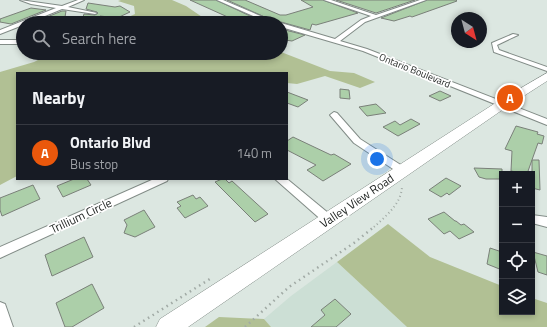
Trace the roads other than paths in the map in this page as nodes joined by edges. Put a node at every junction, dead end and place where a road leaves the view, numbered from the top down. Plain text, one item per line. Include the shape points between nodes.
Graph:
1 (22, 0) edge
2 (82, 0) edge
3 (220, 0) edge
4 (326, 0) edge
5 (424, 0) edge
6 (62, 8) junction
7 (95, 13) dead end
8 (41, 16) edge
9 (258, 16) edge
10 (375, 16) junction
11 (16, 26) edge
12 (288, 27) edge
13 (0, 32) edge
14 (514, 35) dead end
15 (336, 41) junction
16 (0, 42) edge
17 (16, 42) edge
18 (547, 69) edge
19 (547, 76) edge
20 (501, 105) junction
21 (334, 115) dead end
22 (547, 122) edge
23 (399, 173) junction
24 (161, 180) edge
25 (281, 180) edge
26 (329, 220) junction
27 (535, 220) edge
28 (547, 222) edge
29 (0, 253) edge
30 (0, 308) edge
31 (5, 327) edge
32 (168, 327) edge

1 - 6 street
2 - 6 street
3 - 9 street
4 - 10 street
5 - 10 street
6 - 7 street
6 - 8 street
10 - 15 street via 363,21
11 - 13 street
12 - 15 street, Ontario Boulevard
14 - 18 street via 494,44 496,51
15 - 20 street, Ontario Boulevard via 386,58
16 - 17 street
19 - 20 main road, Valley View Road
20 - 22 street, Ontario Boulevard
20 - 23 main road, Valley View Road
21 - 23 street via 357,141
23 - 26 main road, Valley View Road
24 - 29 street, Trillium Circle
25 - 26 street
26 - 32 main road, Valley View Road
27 - 28 street
30 - 31 street

